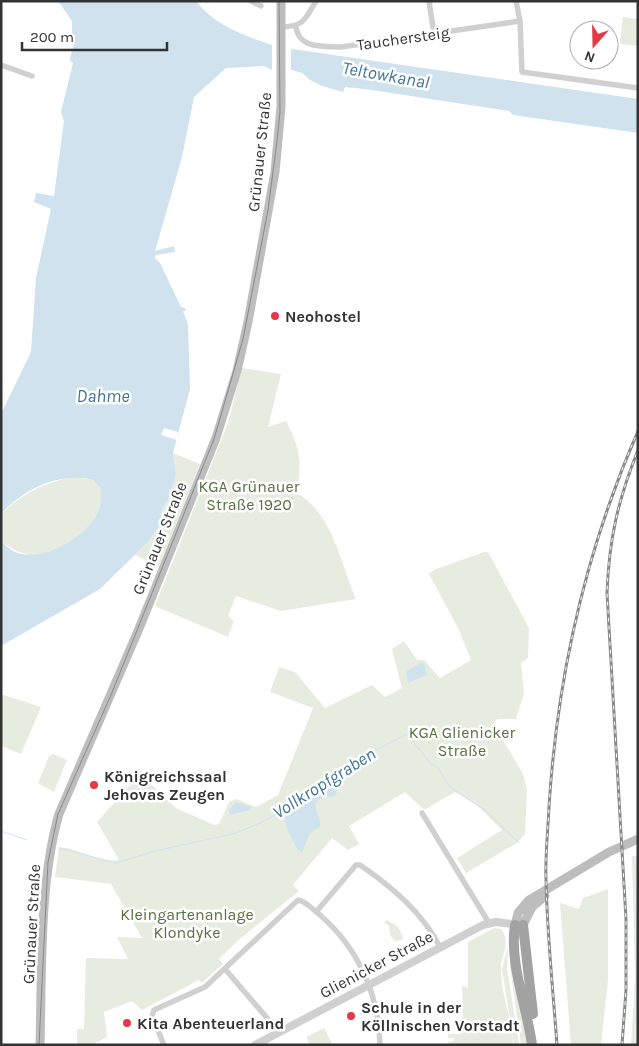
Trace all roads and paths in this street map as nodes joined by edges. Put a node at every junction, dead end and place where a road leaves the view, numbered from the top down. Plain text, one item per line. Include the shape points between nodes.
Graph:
1 (250, 1) edge
2 (281, 1) edge
3 (316, 1) edge
4 (429, 1) edge
5 (516, 1) edge
6 (261, 6) dead end
7 (520, 21) junction
8 (296, 27) junction
9 (282, 30) junction
10 (434, 34) junction
11 (1, 65) edge
12 (32, 76) dead end
13 (638, 88) edge
14 (422, 813) dead end
15 (638, 839) edge
16 (638, 846) edge
17 (316, 912) junction
18 (489, 923) junction
19 (519, 925) junction
20 (440, 947) junction
21 (225, 970) junction
22 (369, 985) junction
23 (279, 1032) junction
24 (40, 1045) edge
25 (164, 1045) edge
26 (255, 1045) edge
27 (380, 1045) edge
28 (532, 1045) edge
29 (538, 1045) edge

1 - 6 street
2 - 9 main road, Grünauer Straße
3 - 8 street via 303,23
4 - 10 street
5 - 7 street
7 - 10 street, Tauchersteig
7 - 13 street via 522,72
8 - 9 street
8 - 10 street, Tauchersteig via 302,41 320,46 341,47
9 - 24 main road, Grünauer Straße via 278,146 248,322 229,399 138,631 54,831 49,859
11 - 12 street
14 - 18 street
15 - 19 main road via 609,852 529,900 518,913
16 - 19 main road via 542,898
17 - 20 street via 360,864 420,915
17 - 21 street via 298,900
17 - 22 street via 344,937
18 - 19 street
18 - 20 street, Glienicker Straße
19 - 28 highway via 514,944
19 - 29 highway
20 - 22 street, Glienicker Straße
21 - 23 street
21 - 25 street via 200,990 152,1013
22 - 23 street, Glienicker Straße
22 - 27 street via 377,1010
23 - 26 street, Glienicker Straße

